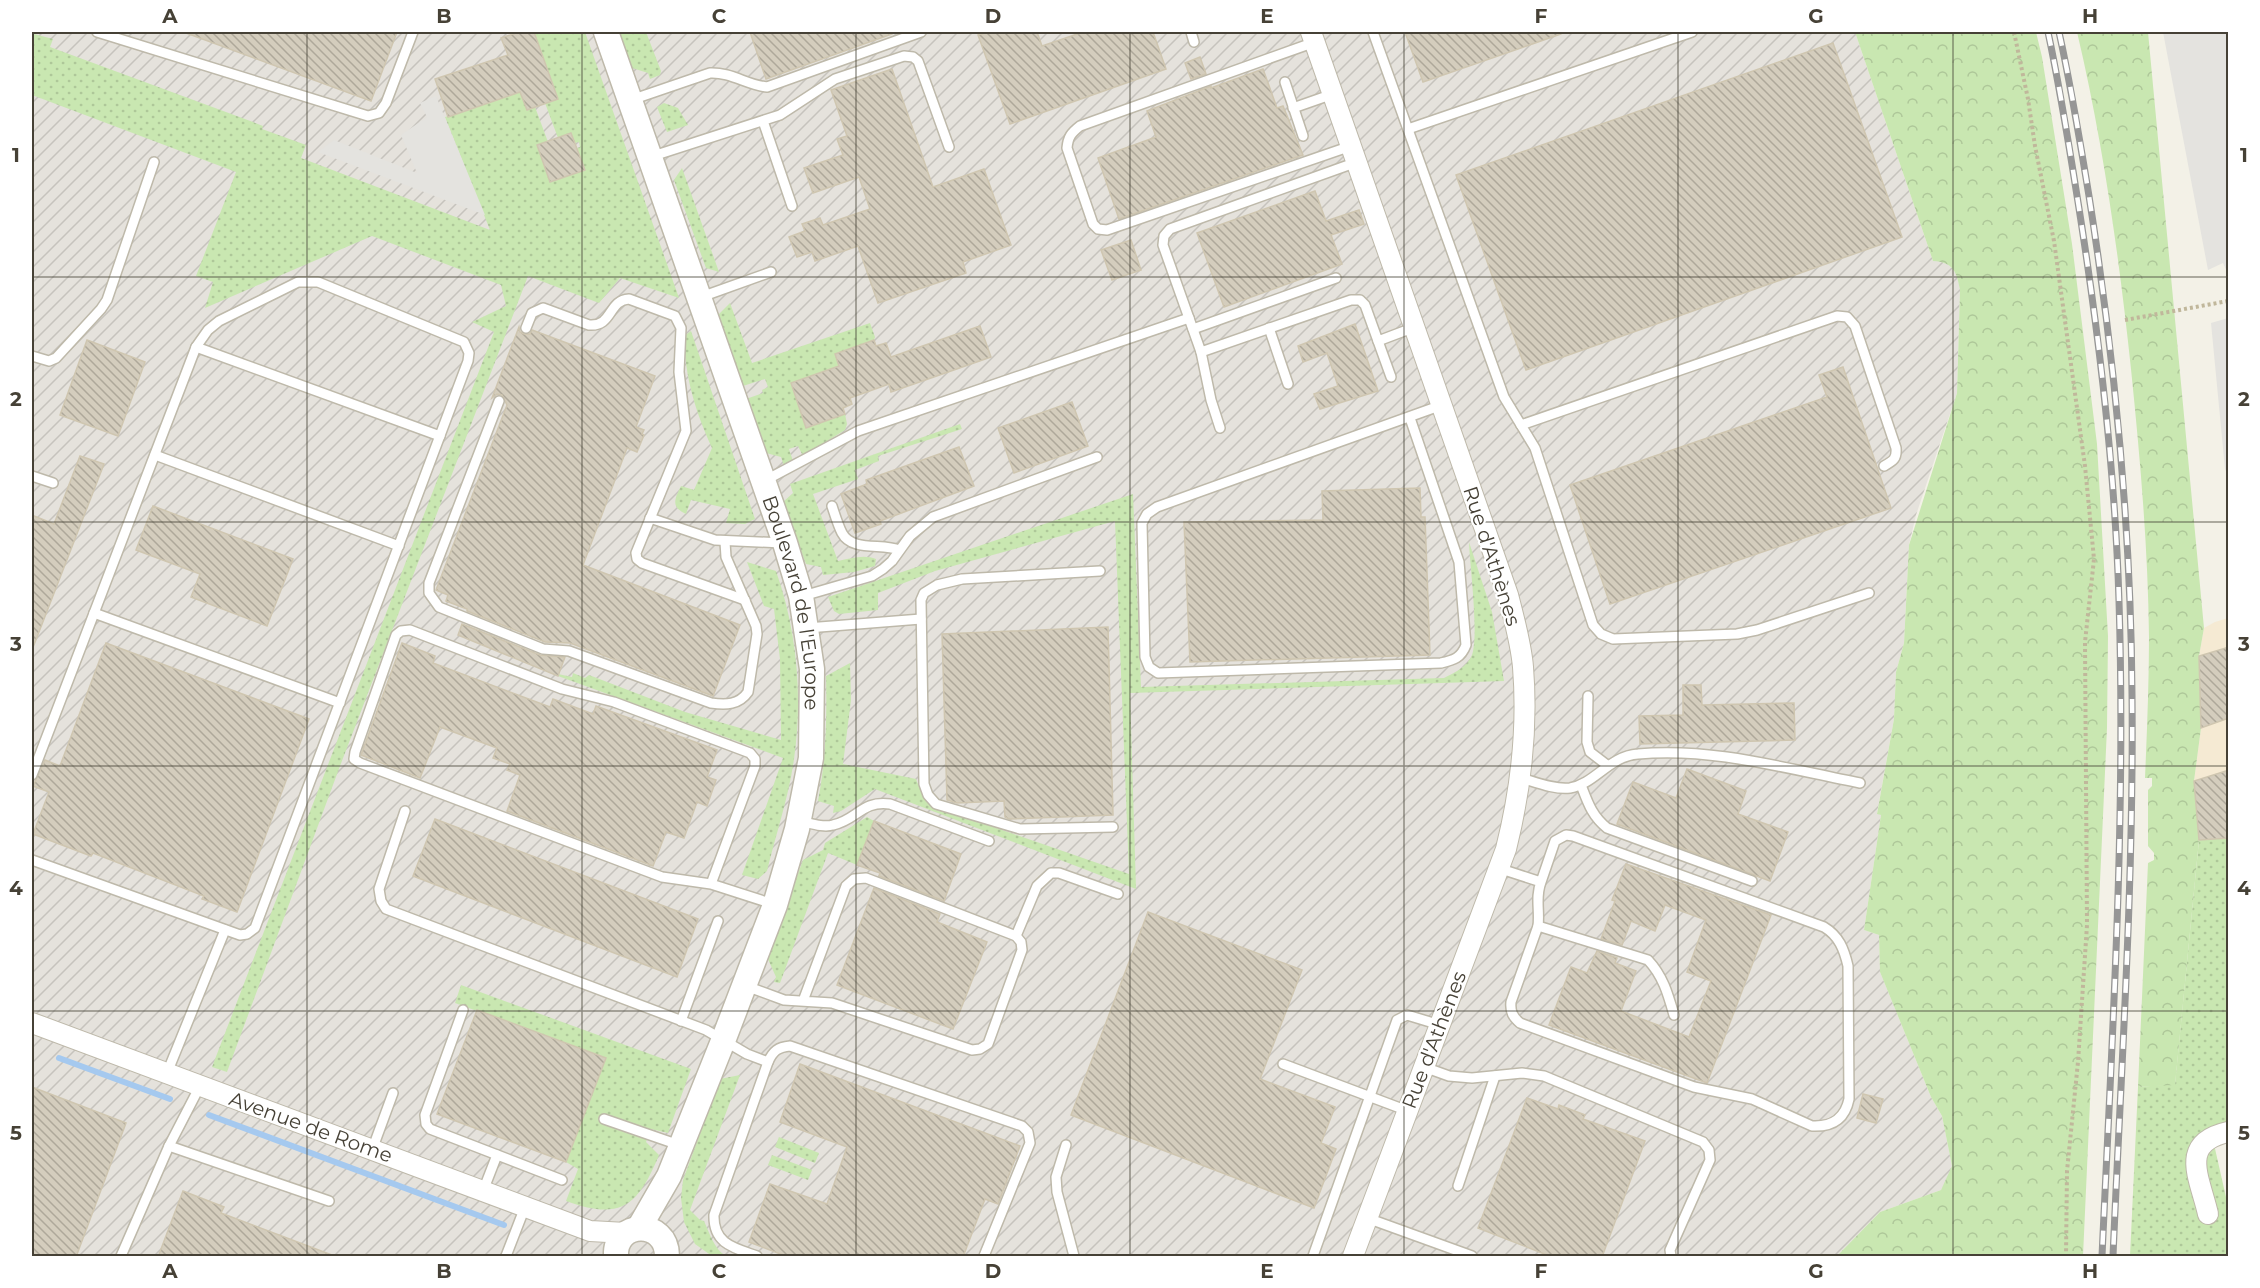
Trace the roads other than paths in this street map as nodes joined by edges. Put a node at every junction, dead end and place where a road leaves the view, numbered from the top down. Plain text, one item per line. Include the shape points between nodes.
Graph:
1 (97, 32) edge
2 (413, 32) edge
3 (606, 32) edge
4 (921, 32) edge
5 (1191, 32) edge
6 (1373, 32) edge
7 (1692, 32) edge
8 (1313, 37) edge
9 (1194, 42) dead end
10 (1285, 82) dead end
11 (1333, 94) junction
12 (628, 101) junction
13 (1293, 108) junction
14 (763, 121) junction
15 (1408, 129) junction
16 (1304, 136) dead end
17 (949, 147) dead end
18 (1354, 154) junction
19 (648, 157) junction
20 (154, 162) dead end
21 (792, 206) dead end
22 (771, 272) dead end
23 (1336, 278) dead end
24 (698, 298) junction
25 (1189, 318) junction
26 (1415, 327) junction
27 (526, 328) dead end
28 (1269, 328) junction
29 (1193, 330) junction
30 (1378, 341) junction
31 (196, 347) junction
32 (1201, 352) junction
33 (32, 356) edge
34 (1391, 377) dead end
35 (1288, 384) dead end
36 (499, 401) dead end
37 (1442, 405) junction
38 (1410, 418) junction
39 (1521, 425) junction
40 (1220, 428) dead end
41 (440, 436) junction
42 (155, 455) junction
43 (1097, 457) dead end
44 (1884, 466) dead end
45 (32, 476) edge
46 (764, 481) junction
47 (53, 483) dead end
48 (832, 506) dead end
49 (650, 518) junction
50 (725, 542) junction
51 (785, 543) junction
52 (399, 546) junction
53 (899, 550) junction
54 (1100, 571) dead end
55 (1869, 593) dead end
56 (801, 596) junction
57 (745, 600) junction
58 (94, 613) junction
59 (921, 619) junction
60 (807, 628) junction
61 (1588, 696) dead end
62 (340, 703) junction
63 (1607, 765) junction
64 (32, 775) edge
65 (1521, 778) junction
66 (1860, 783) dead end
67 (1581, 785) junction
68 (405, 811) dead end
69 (799, 821) junction
70 (1113, 827) dead end
71 (988, 841) dead end
72 (32, 860) edge
73 (1498, 868) junction
74 (1752, 881) dead end
75 (1541, 882) junction
76 (711, 884) junction
77 (1118, 894) dead end
78 (775, 905) junction
79 (718, 921) dead end
80 (1538, 926) junction
81 (225, 930) junction
82 (1016, 936) junction
83 (744, 985) junction
84 (803, 1001) junction
85 (463, 1010) dead end
86 (1674, 1015) dead end
87 (681, 1021) junction
88 (32, 1023) edge
89 (1440, 1025) junction
90 (723, 1041) junction
91 (768, 1062) junction
92 (1283, 1065) dead end
93 (1424, 1067) junction
94 (167, 1073) junction
95 (1495, 1076) junction
96 (200, 1086) junction
97 (393, 1093) dead end
98 (1370, 1096) junction
99 (1408, 1111) junction
100 (604, 1119) dead end
101 (2229, 1132) edge
102 (1066, 1144) dead end
103 (169, 1146) junction
104 (681, 1146) junction
105 (372, 1150) junction
106 (497, 1155) junction
107 (562, 1180) dead end
108 (1458, 1186) dead end
109 (483, 1191) junction
110 (329, 1201) dead end
111 (525, 1207) junction
112 (2208, 1214) dead end
113 (1367, 1218) junction
114 (590, 1231) junction
115 (656, 1244) edge
116 (121, 1257) edge
117 (506, 1257) edge
118 (616, 1257) edge
119 (757, 1257) edge
120 (984, 1257) edge
121 (1074, 1257) edge
122 (1313, 1257) edge
123 (1353, 1257) edge
124 (1472, 1257) edge
125 (1671, 1257) edge

1 - 2 lane via 368,117 379,113 386,103
3 - 12 street, Boulevard de l'Europe
4 - 12 lane via 767,87 722,72 710,73
5 - 9 lane
6 - 15 lane
7 - 15 lane
8 - 11 street, Rue d'Athènes
8 - 18 lane via 1072,132 1067,148 1093,224 1107,230
10 - 13 lane
11 - 13 lane
11 - 18 street, Rue d'Athènes
12 - 19 street, Boulevard de l'Europe
13 - 16 lane
14 - 17 lane via 780,115 835,79 904,56 913,57 918,61
14 - 19 lane
14 - 21 lane
15 - 39 lane via 1504,398
18 - 25 lane via 1170,229 1163,245
18 - 26 street, Rue d'Athènes
19 - 24 street, Boulevard de l'Europe
20 - 33 lane via 107,300 56,358 49,361
22 - 24 lane
23 - 29 lane
24 - 46 street, Boulevard de l'Europe
25 - 29 lane
25 - 46 lane via 858,431
26 - 30 lane
26 - 37 street, Rue d'Athènes
27 - 49 lane via 532,313 543,308 597,326 618,302 629,299 679,321 679,372 686,431
28 - 30 lane via 1360,300
28 - 32 lane
28 - 35 lane
29 - 32 lane
30 - 34 lane
31 - 41 lane
31 - 41 lane via 219,321 298,282 318,282 464,342 468,361
31 - 42 lane
32 - 40 lane
36 - 57 lane via 429,583 429,593 439,607 543,649 569,651 725,705 744,698 751,684 757,634
37 - 38 lane
37 - 65 street, Rue d'Athènes via 1508,595 1516,631 1523,666 1525,721
38 - 38 lane via 1147,513 1142,524 1145,657 1149,667 1158,673 1441,663 1454,661 1462,654 1466,645 1459,562
39 - 44 lane via 1847,316 1855,326 1896,448 1896,456
39 - 55 lane via 1534,448 1593,624 1601,634 1612,639 1737,634
41 - 52 lane
42 - 52 lane
42 - 58 lane
43 - 53 lane via 933,517
45 - 47 lane
46 - 51 street, Boulevard de l'Europe
48 - 53 lane via 849,541
49 - 50 lane
49 - 57 lane via 637,559
50 - 51 lane
50 - 57 lane via 726,557
51 - 56 street, Boulevard de l'Europe
52 - 62 lane
53 - 56 lane via 892,561 872,576
54 - 59 lane via 980,577 937,585 924,592
56 - 60 street, Boulevard de l'Europe
58 - 62 lane
58 - 64 lane
59 - 60 lane
59 - 70 lane via 924,784 936,804 1020,829
60 - 69 street, Boulevard de l'Europe via 812,669 811,759
61 - 63 lane via 1587,742 1590,752
62 - 81 lane via 255,928 240,935
63 - 66 lane via 1636,754 1687,753
63 - 67 lane
65 - 67 lane via 1567,788
65 - 73 street, Rue d'Athènes via 1506,849
67 - 74 lane via 1590,809 1607,828
68 - 87 lane via 379,889 386,909
69 - 71 lane via 834,825 881,803
69 - 78 street, Boulevard de l'Europe
72 - 81 lane
73 - 75 lane
73 - 89 street, Rue d'Athènes
75 - 80 lane
75 - 80 lane via 1555,842 1566,835 1573,836 1833,932 1848,966 1846,1110 1833,1123 1812,1126 1752,1099 1694,1087 1520,1023 1513,1017 1510,1002
76 - 76 lane via 662,877 354,759 396,635 410,630 562,689 614,702 750,753 755,766
76 - 78 lane
77 - 82 lane via 1051,873 1036,886
78 - 83 street, Boulevard de l'Europe
79 - 87 lane
80 - 86 lane via 1648,960 1665,985
81 - 94 lane
82 - 84 lane via 866,878 854,879 846,886
82 - 84 lane via 1022,950 988,1044 980,1049 972,1050 832,1003
83 - 84 lane via 784,1000
83 - 90 street, Boulevard de l'Europe
85 - 106 lane via 425,1115 426,1124
87 - 90 lane
88 - 94 street, Avenue de Rome
89 - 93 street, Rue d'Athènes
89 - 98 lane via 1407,1015 1397,1020
90 - 91 lane
90 - 104 street, Boulevard de l'Europe
91 - 119 lane via 713,1226 728,1245
91 - 120 lane via 780,1047 790,1046 1022,1126 1030,1143
92 - 98 lane
93 - 95 lane via 1449,1076
93 - 99 street, Rue d'Athènes
94 - 96 street, Avenue de Rome
95 - 108 lane
95 - 125 lane via 1544,1076 1703,1142 1710,1160 1670,1250
96 - 103 lane
96 - 105 street, Avenue de Rome
97 - 105 lane
98 - 99 lane
98 - 122 lane
99 - 113 street, Rue d'Athènes
100 - 104 lane
101 - 112 street via 2204,1140 2197,1150 2196,1162
102 - 121 lane via 1056,1178
103 - 110 lane
103 - 116 lane
104 - 115 street, Boulevard de l'Europe via 669,1176
105 - 109 street, Avenue de Rome
106 - 107 lane
106 - 109 lane
109 - 111 street, Avenue de Rome
111 - 114 street, Avenue de Rome
111 - 117 lane
113 - 123 street, Rue d'Athènes
113 - 124 lane
114 - 115 street, Avenue de Rome
114 - 118 street, Avenue de Rome
115 - 118 street, Boulevard de l'Europe via 618,1244

